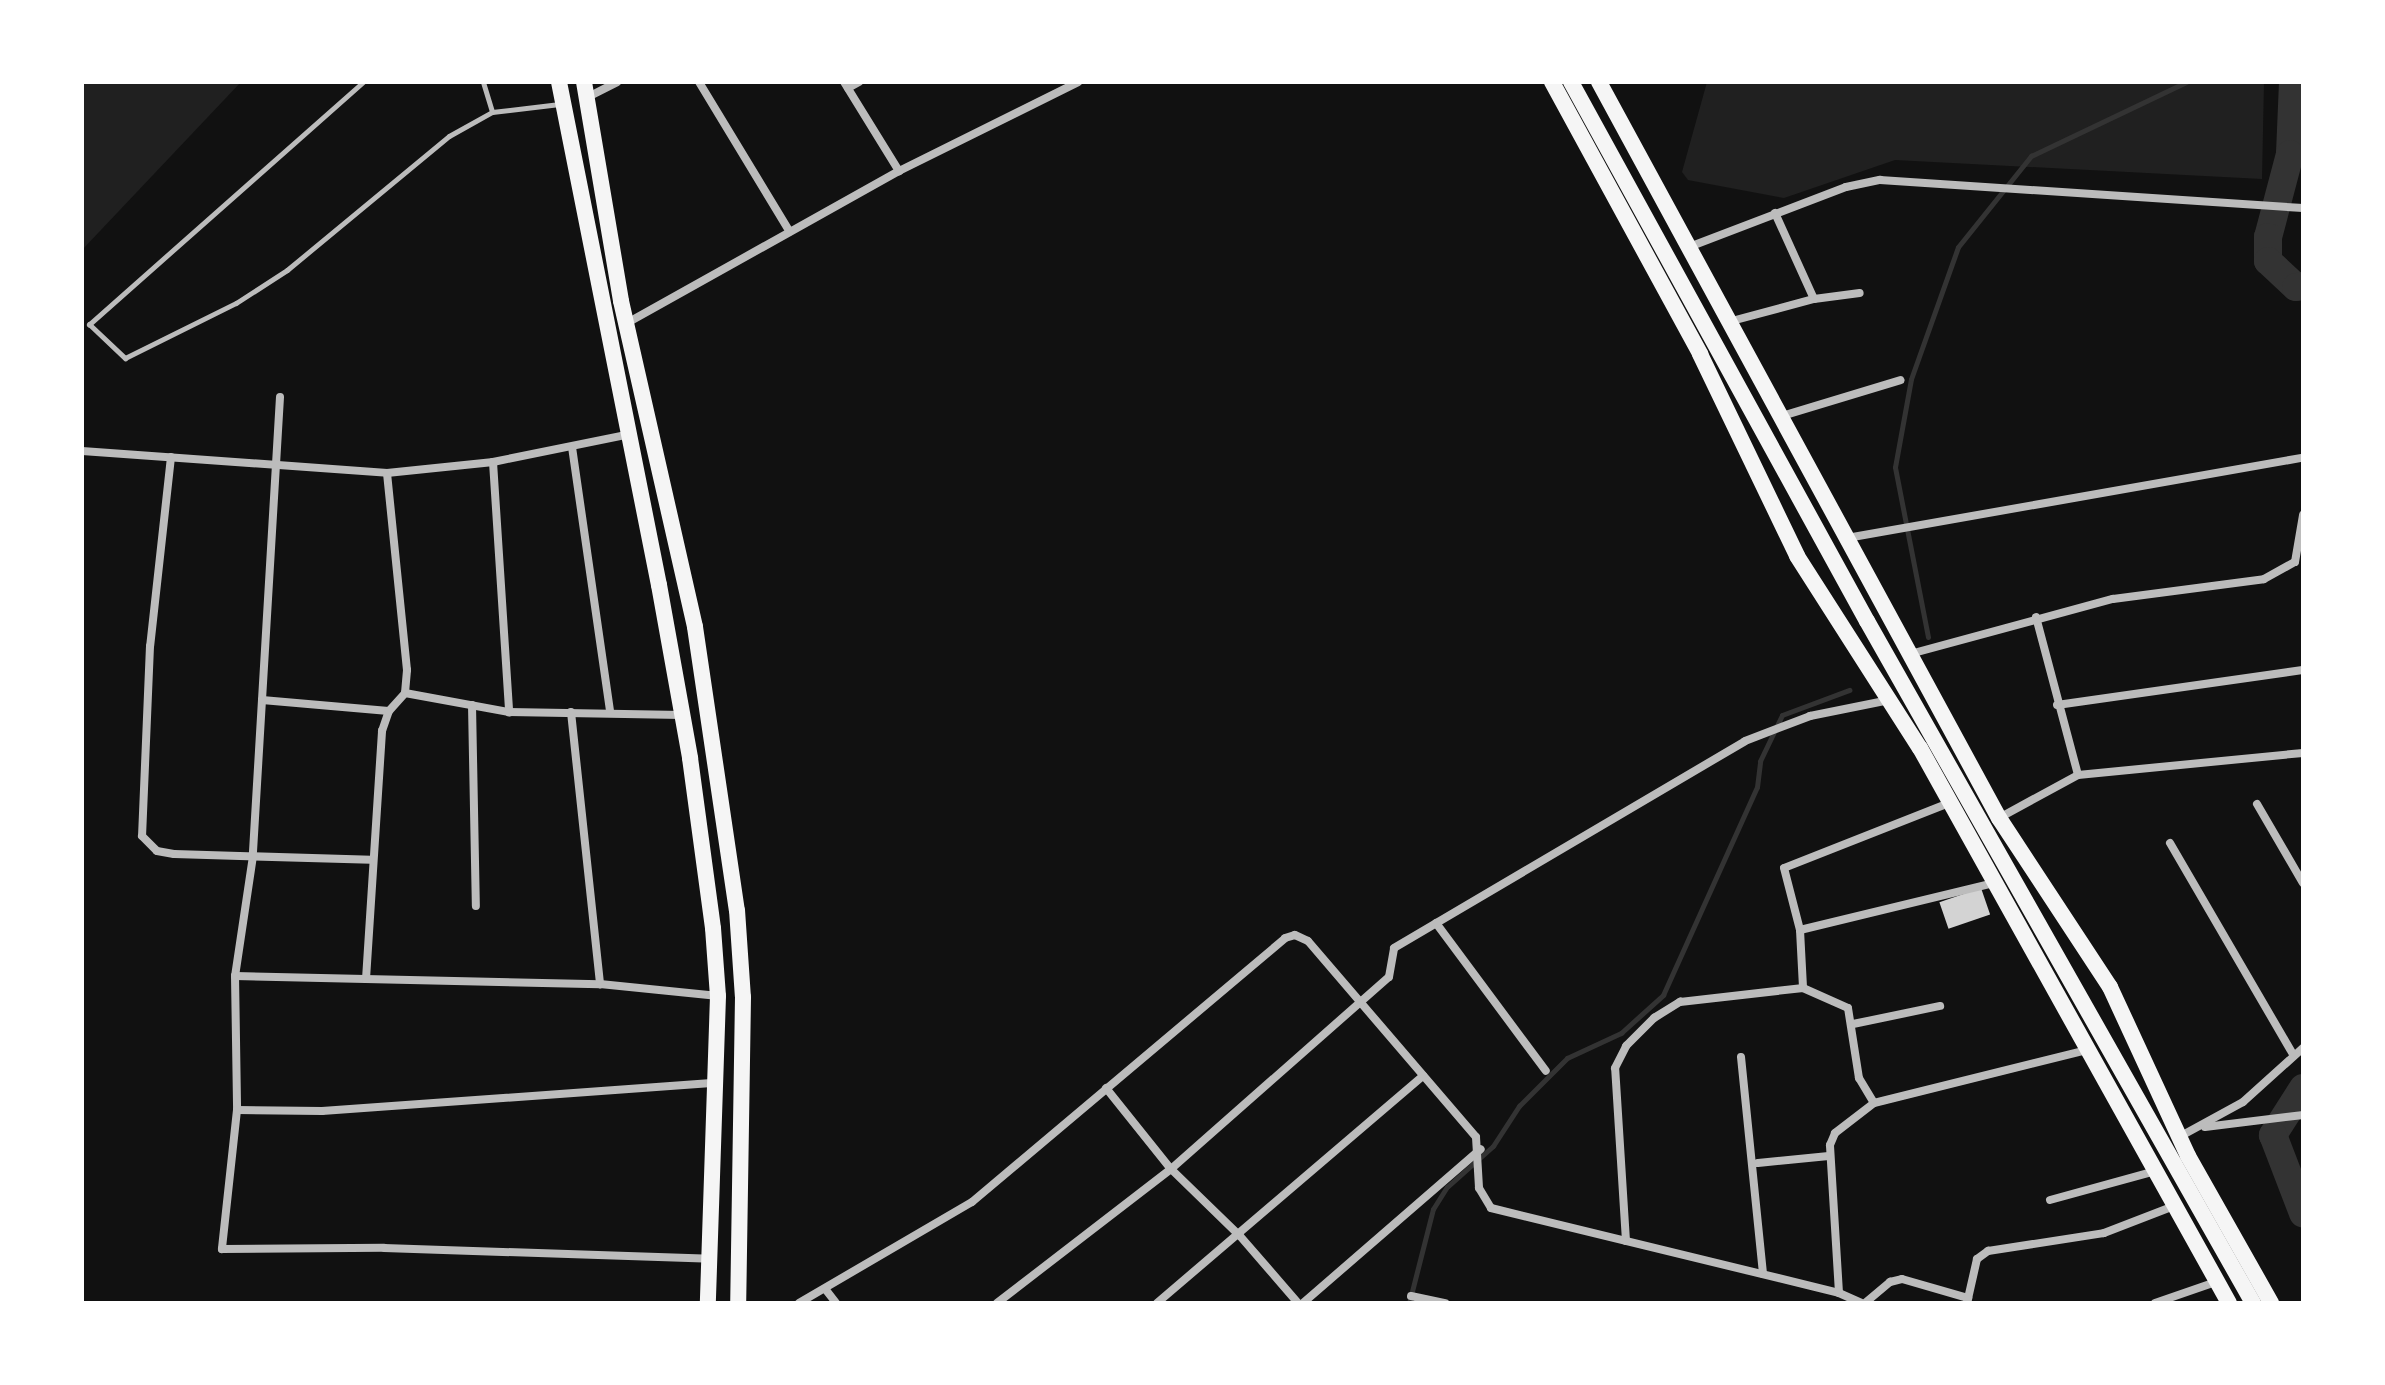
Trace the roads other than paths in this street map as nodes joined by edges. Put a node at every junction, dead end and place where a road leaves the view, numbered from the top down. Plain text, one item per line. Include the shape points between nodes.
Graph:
1 (363, 82) edge
2 (483, 82) edge
3 (559, 82) edge
4 (617, 82) edge
5 (699, 82) edge
6 (859, 82) edge
7 (1078, 82) edge
8 (1552, 82) edge
9 (1571, 82) edge
10 (1599, 82) edge
11 (846, 85) edge
12 (585, 98) edge
13 (562, 109) junction
14 (492, 112) junction
15 (899, 171) junction
16 (2300, 209) edge
17 (1775, 213) junction
18 (790, 232) junction
19 (1686, 249) junction
20 (1860, 293) dead end
21 (1814, 299) junction
22 (627, 323) junction
23 (1726, 323) junction
24 (1901, 380) dead end
25 (280, 397) dead end
26 (1778, 417) junction
27 (652, 429) junction
28 (626, 435) junction
29 (572, 447) junction
30 (82, 451) edge
31 (171, 457) junction
32 (2303, 458) edge
33 (493, 462) junction
34 (279, 464) junction
35 (387, 473) junction
36 (2303, 515) edge
37 (1845, 539) junction
38 (2036, 617) junction
39 (1909, 655) junction
40 (2303, 670) edge
41 (405, 693) junction
42 (262, 700) junction
43 (1889, 700) junction
44 (472, 705) junction
45 (2057, 705) junction
46 (389, 711) junction
47 (509, 712) junction
48 (571, 712) junction
49 (610, 712) junction
50 (683, 715) junction
51 (2303, 753) edge
52 (2078, 775) junction
53 (1949, 803) junction
54 (2257, 804) dead end
55 (1999, 818) junction
56 (2170, 843) dead end
57 (253, 856) junction
58 (371, 860) junction
59 (1994, 883) junction
60 (2303, 883) edge
61 (476, 906) dead end
62 (1436, 923) junction
63 (1800, 930) junction
64 (235, 976) junction
65 (366, 979) junction
66 (600, 984) junction
67 (1803, 988) junction
68 (718, 996) junction
69 (743, 997) junction
70 (1359, 1001) junction
71 (1940, 1006) dead end
72 (1853, 1024) junction
73 (2303, 1048) edge
74 (2087, 1050) junction
75 (2294, 1056) junction
76 (1741, 1057) dead end
77 (1546, 1071) dead end
78 (1423, 1076) junction
79 (716, 1083) junction
80 (1106, 1088) junction
81 (1874, 1103) junction
82 (237, 1110) junction
83 (2303, 1115) edge
84 (2196, 1128) junction
85 (2179, 1137) junction
86 (1480, 1149) junction
87 (1829, 1156) junction
88 (1758, 1163) dead end
89 (1171, 1169) junction
90 (2155, 1171) junction
91 (2050, 1200) dead end
92 (2174, 1206) junction
93 (1240, 1236) junction
94 (1626, 1241) junction
95 (712, 1259) junction
96 (1763, 1274) junction
97 (2216, 1282) junction
98 (826, 1290) junction
99 (1839, 1293) junction
100 (1411, 1296) dead end
101 (1968, 1301) edge
102 (708, 1303) edge
103 (738, 1303) edge
104 (799, 1303) edge
105 (836, 1303) edge
106 (997, 1303) edge
107 (1157, 1303) edge
108 (1300, 1303) edge
109 (1445, 1303) edge
110 (1863, 1303) edge
111 (2155, 1303) edge
112 (2229, 1303) edge
113 (2253, 1303) edge
114 (2271, 1303) edge

1 - 14 lane via 89,324 125,358 236,303 287,270 449,136
2 - 14 lane
3 - 13 main road
4 - 12 street
5 - 18 street
6 - 11 street
7 - 15 street
8 - 43 main road via 1700,354 1784,534
9 - 113 main road via 1867,621
10 - 19 main road
11 - 15 street
12 - 13 main road
12 - 22 main road
13 - 14 lane
13 - 28 main road
15 - 18 street
16 - 17 street via 1880,180
17 - 19 street
17 - 21 street
18 - 22 street
19 - 23 main road
20 - 21 street
21 - 23 street
22 - 27 main road
23 - 26 main road
24 - 26 street
25 - 34 street
26 - 37 main road
27 - 28 main road
27 - 69 main road via 697,641 737,910
28 - 29 street
28 - 50 main road
29 - 33 street
29 - 49 street
30 - 31 street
31 - 34 street
31 - 57 street via 150,646 142,836 157,851
32 - 37 street
33 - 35 street
33 - 47 street
34 - 35 street
34 - 42 street
35 - 41 street
36 - 38 street via 2295,562 2264,579 2113,599
37 - 39 main road
38 - 39 street
38 - 45 street
39 - 55 main road
40 - 45 street
41 - 44 street
41 - 46 street
42 - 46 street
42 - 57 street
43 - 53 main road
43 - 62 street via 1766,732
44 - 47 street
44 - 61 street
45 - 52 street
46 - 58 street via 382,731
47 - 48 street
48 - 49 street
48 - 66 street
49 - 50 street
50 - 68 main road
51 - 52 street
52 - 55 street
53 - 59 main road
53 - 63 street via 1784,868
54 - 60 street
55 - 85 main road via 2110,987
56 - 75 street
57 - 58 street
57 - 64 street
58 - 65 street
59 - 63 street
59 - 74 main road
62 - 70 street via 1394,948 1389,977
62 - 77 street
63 - 67 street
64 - 65 street
64 - 82 street
65 - 66 street
66 - 68 street
67 - 72 street via 1837,999 1848,1008
67 - 94 street via 1680,1002 1654,1018 1626,1046 1615,1068
68 - 69 main road
68 - 79 main road
69 - 103 main road
70 - 78 street
70 - 80 street via 1308,941 1295,935 1285,938
70 - 89 street
71 - 72 street
72 - 81 street via 1859,1078
73 - 75 street
74 - 81 street
74 - 90 main road
75 - 84 street via 2243,1102
76 - 96 street
78 - 86 street
78 - 93 street
79 - 82 street via 322,1111
79 - 95 main road
80 - 89 street
80 - 98 street via 972,1202
81 - 87 street via 1835,1133
82 - 95 street via 222,1249 384,1248
83 - 84 street
84 - 85 street
85 - 114 main road
86 - 94 street via 1482,1199 1491,1208
86 - 108 street
87 - 88 street
87 - 99 street
89 - 93 street
89 - 106 street
90 - 91 street
90 - 92 main road
92 - 97 main road
92 - 101 street via 2104,1233 1988,1251 1977,1259
93 - 107 street
93 - 108 street
94 - 96 street
95 - 102 main road
96 - 99 street
97 - 111 street
97 - 112 main road
98 - 104 street
98 - 105 street
99 - 110 street
100 - 109 street
101 - 110 street via 1902,1279

